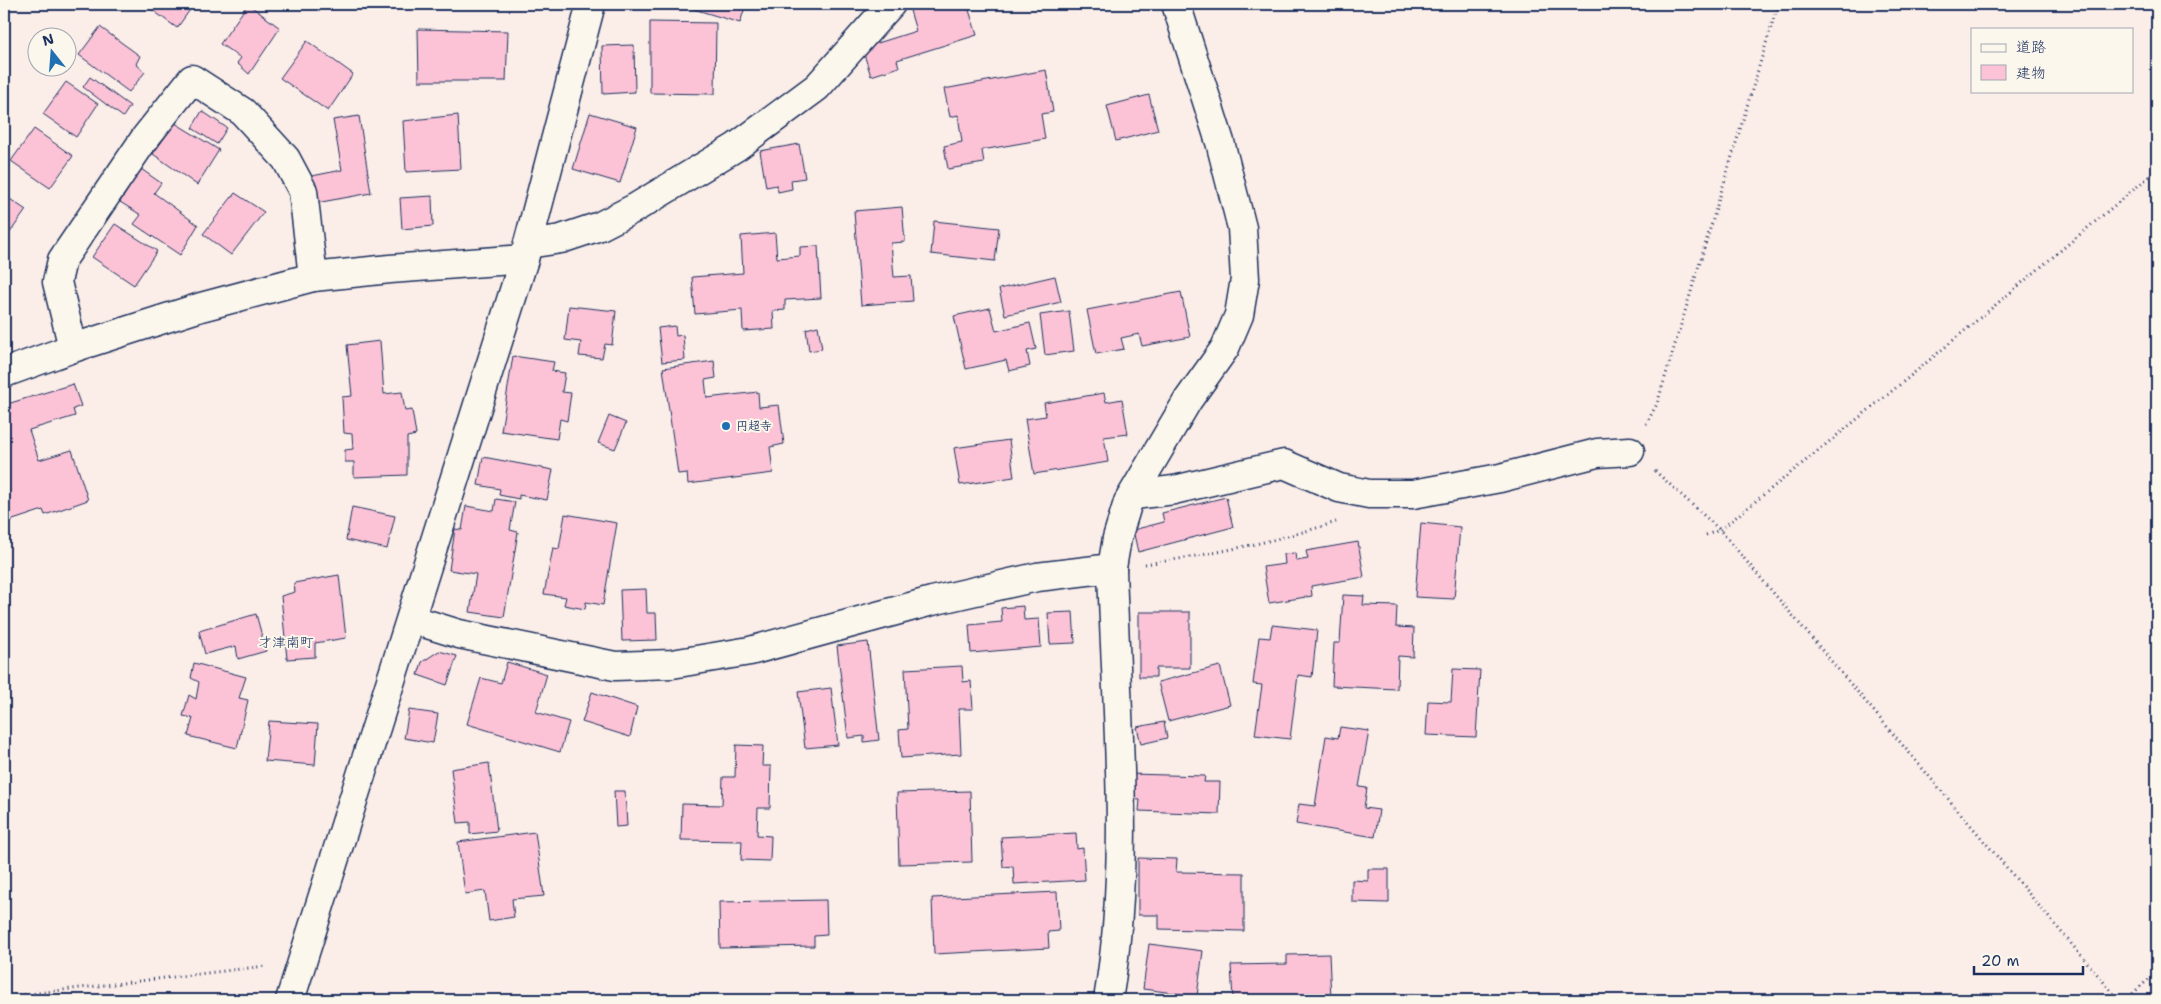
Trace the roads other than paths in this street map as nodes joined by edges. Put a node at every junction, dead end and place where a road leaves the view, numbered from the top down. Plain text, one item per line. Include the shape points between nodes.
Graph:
1 (592, 4) edge
2 (892, 4) edge
3 (1176, 4) edge
4 (526, 251) junction
5 (313, 277) junction
6 (74, 348) junction
7 (4, 373) edge
8 (1630, 451) road end
9 (1134, 494) junction
10 (1112, 568) junction
11 (411, 619) junction
12 (290, 1000) edge
13 (1108, 1000) edge

1 - 4 street
2 - 4 street via 817,87 736,147 600,226
3 - 9 street via 1220,142 1242,228 1245,279 1239,315 1225,348 1188,400
4 - 5 street
4 - 11 street
5 - 6 street via 200,307
5 - 6 street via 304,191 286,159 243,112 192,79 145,138 62,260 57,282
6 - 7 street
8 - 9 street via 1597,453 1500,478 1413,494 1369,494 1338,488 1284,464 1174,490
9 - 10 street via 1128,502 1117,538
10 - 11 street via 1037,577 932,601 750,651 672,664 615,666 459,634
10 - 13 street via 1122,868 1116,950
11 - 12 street

